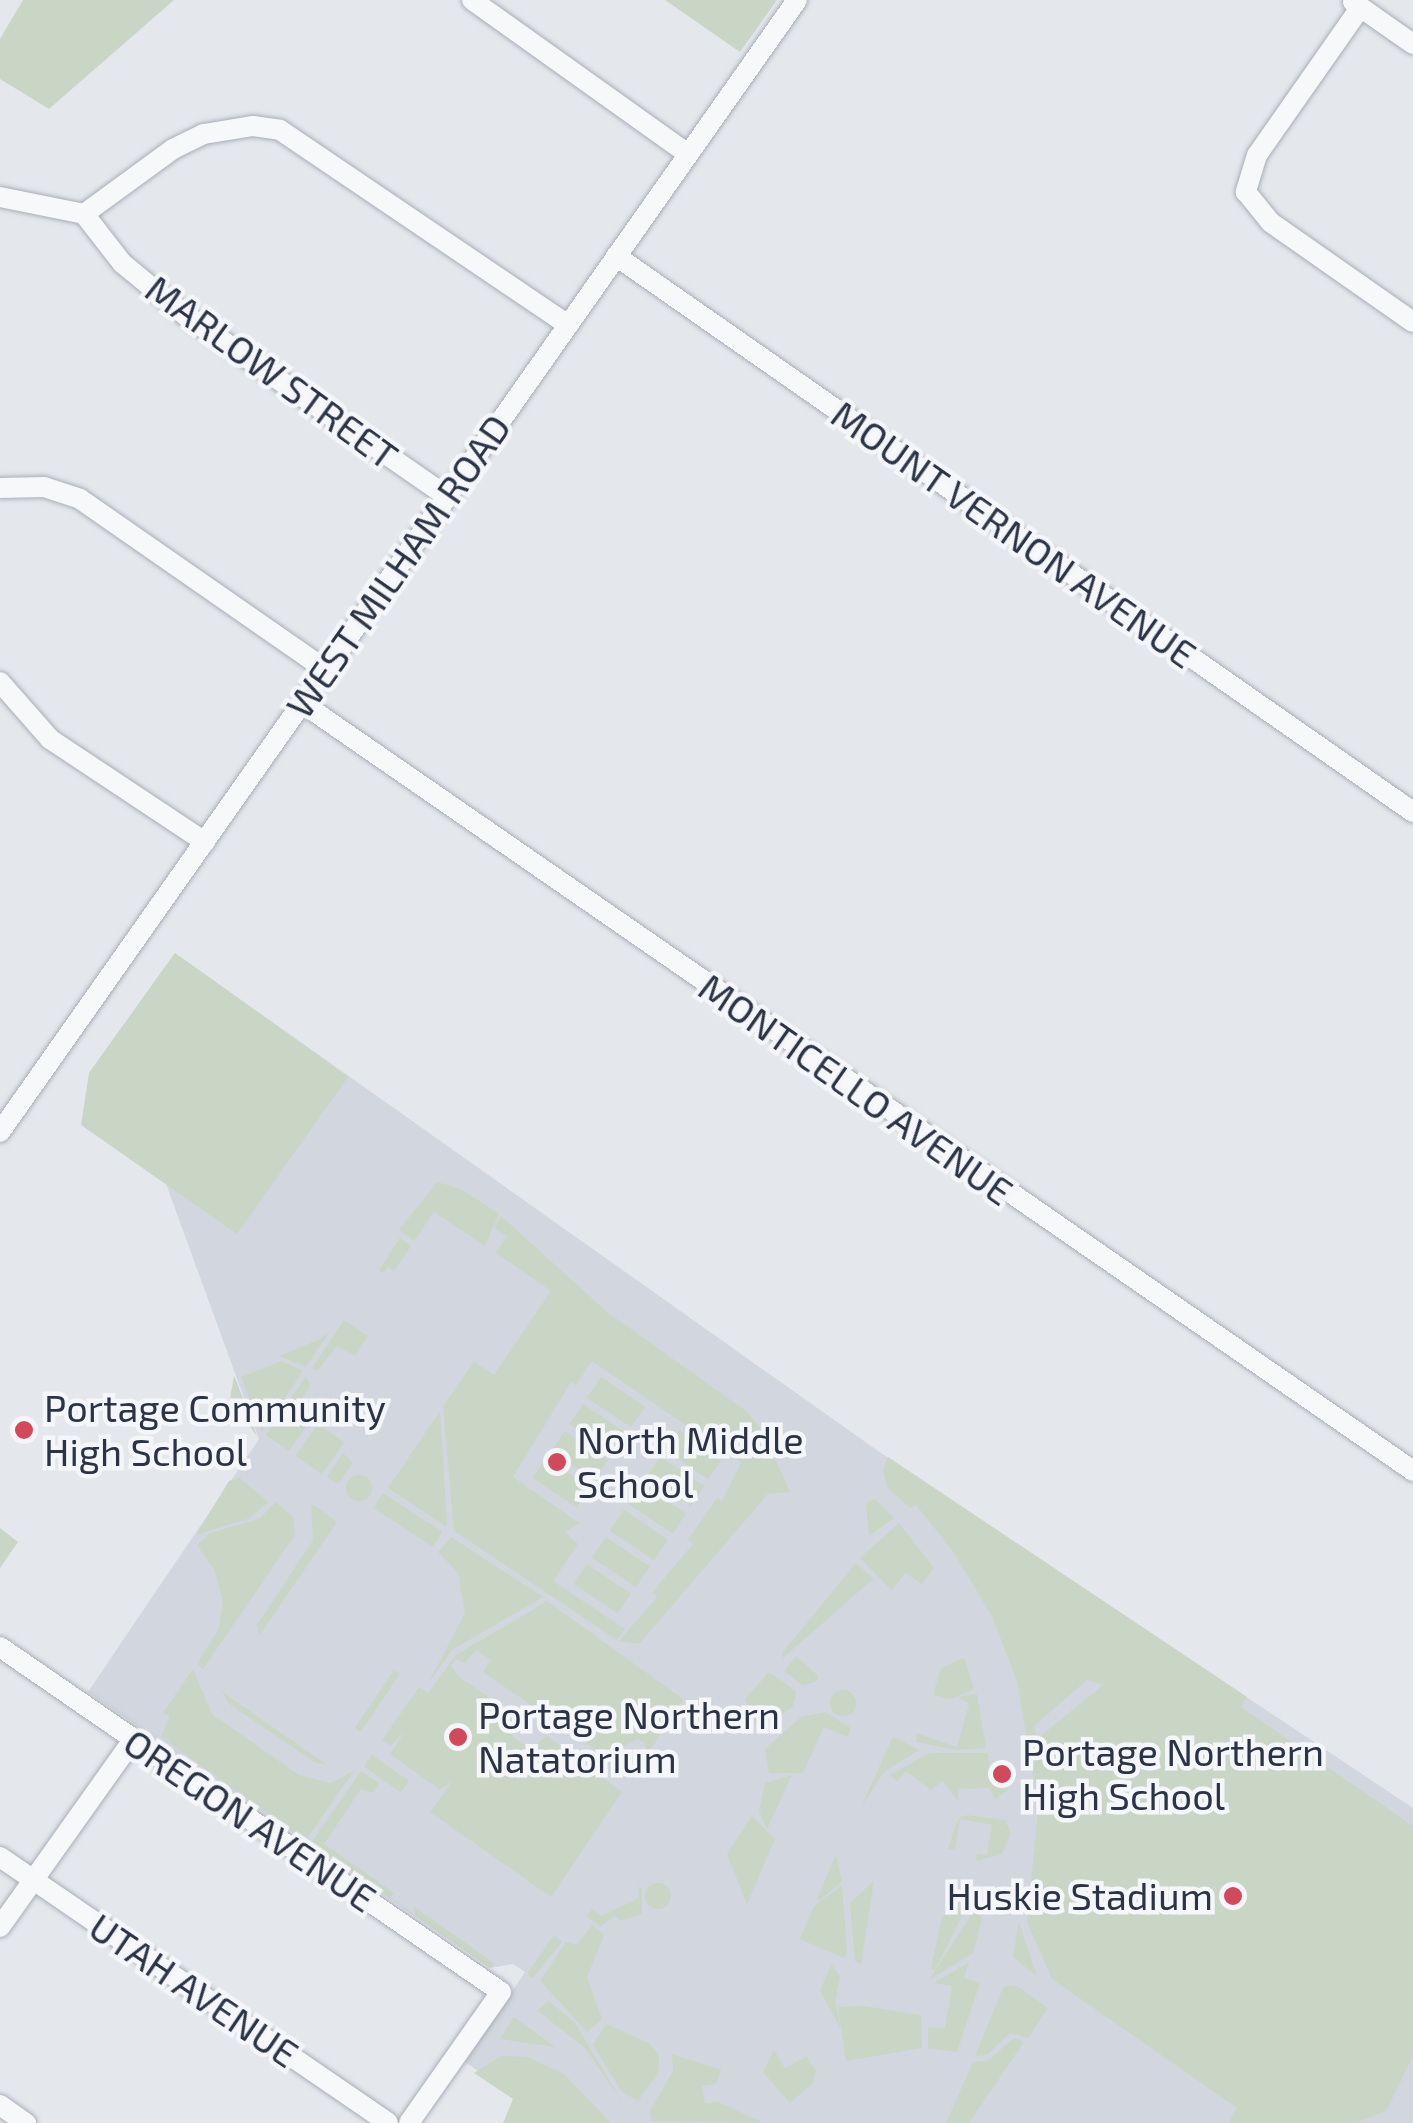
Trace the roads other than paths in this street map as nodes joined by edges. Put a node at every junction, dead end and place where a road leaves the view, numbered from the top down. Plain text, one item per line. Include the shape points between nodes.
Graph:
1 (472, 0) edge
2 (797, 0) edge
3 (1355, 4) edge
4 (1413, 44) edge
5 (688, 154) junction
6 (0, 197) edge
7 (84, 214) junction
8 (616, 256) junction
9 (1413, 322) edge
10 (567, 324) junction
11 (0, 488) edge
12 (446, 496) junction
13 (326, 669) junction
14 (0, 682) edge
15 (302, 703) junction
16 (1413, 812) edge
17 (205, 842) junction
18 (3, 1123) edge
19 (1413, 1471) edge
20 (0, 1647) edge
21 (132, 1741) junction
22 (0, 1856) edge
23 (32, 1879) junction
24 (0, 1926) edge
25 (0, 2105) edge
26 (26, 2123) edge
27 (388, 2123) edge
28 (410, 2123) edge

1 - 5 street
2 - 5 street, WEST MILHAM ROAD
3 - 4 street
3 - 9 street via 1257,155 1246,192 1270,222
5 - 8 street, WEST MILHAM ROAD
6 - 7 street
7 - 10 street via 204,134 280,130
7 - 12 street, MARLOW STREET via 122,262 185,316
8 - 10 street, WEST MILHAM ROAD
8 - 16 street, MOUNT VERNON AVENUE
10 - 12 street, WEST MILHAM ROAD
11 - 13 street via 44,486 80,499
12 - 13 street, WEST MILHAM ROAD
13 - 15 street, WEST MILHAM ROAD
14 - 17 street via 50,739
15 - 17 street, WEST MILHAM ROAD
15 - 19 street, MONTICELLO AVENUE
17 - 18 street, WEST MILHAM ROAD
20 - 21 street, OREGON AVENUE
21 - 23 street
21 - 28 street, OREGON AVENUE via 501,1992
22 - 23 street, UTAH AVENUE
23 - 24 street
23 - 27 street, UTAH AVENUE
25 - 26 street

